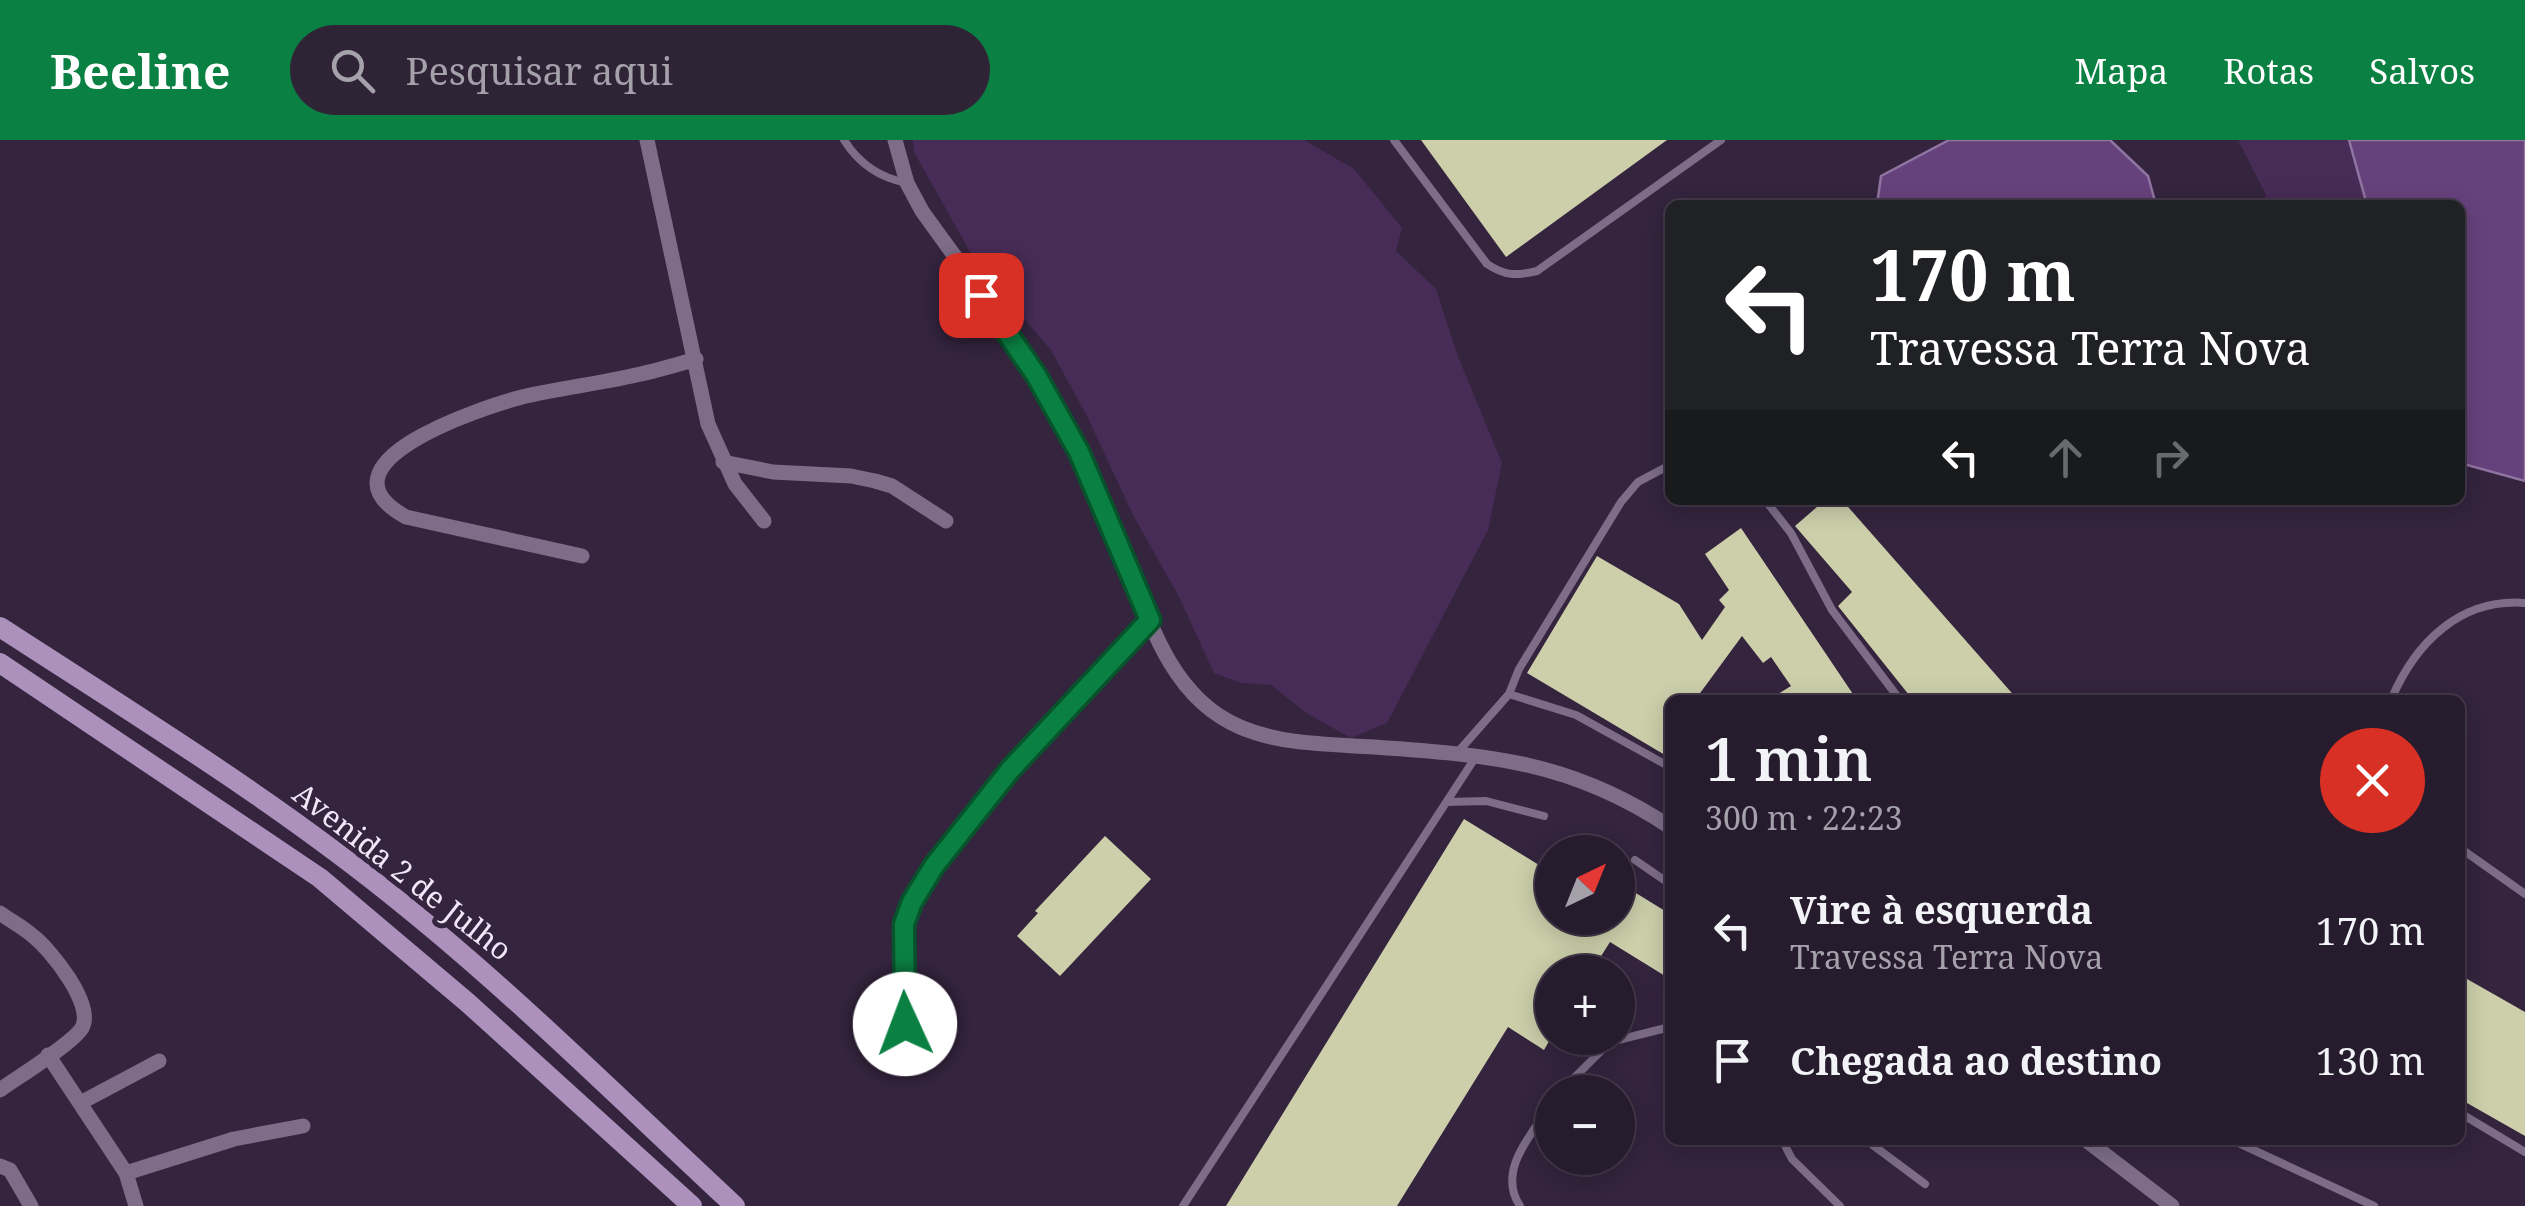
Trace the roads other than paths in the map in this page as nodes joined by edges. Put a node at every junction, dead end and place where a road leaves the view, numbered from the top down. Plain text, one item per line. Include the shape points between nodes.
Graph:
1 (647, 140) edge
2 (844, 140) edge
3 (896, 140) edge
4 (1394, 140) edge
5 (1721, 140) edge
6 (907, 183) junction
7 (696, 359) junction
8 (723, 462) junction
9 (1665, 468) edge
10 (1769, 505) edge
11 (946, 521) dead end
12 (764, 522) dead end
13 (582, 556) dead end
14 (2525, 603) edge
15 (1150, 620) junction
16 (0, 626) edge
17 (0, 663) edge
18 (1510, 694) junction
19 (1896, 695) edge
20 (2393, 695) edge
21 (1457, 753) junction
22 (1477, 755) junction
23 (1665, 764) edge
24 (1446, 802) junction
25 (1544, 816) dead end
26 (1665, 824) edge
27 (2465, 852) edge
28 (1635, 861) edge
29 (1665, 881) edge
30 (2525, 894) edge
31 (0, 913) edge
32 (1665, 1028) edge
33 (48, 1055) junction
34 (160, 1061) dead end
35 (905, 1065) dead end
36 (1577, 1075) edge
37 (0, 1090) edge
38 (82, 1102) junction
39 (2465, 1116) edge
40 (303, 1126) dead end
41 (1535, 1130) edge
42 (1785, 1145) edge
43 (1873, 1145) edge
44 (2093, 1145) edge
45 (2243, 1145) edge
46 (2525, 1152) edge
47 (0, 1166) edge
48 (126, 1173) junction
49 (1924, 1184) dead end
50 (31, 1206) edge
51 (136, 1206) edge
52 (692, 1206) edge
53 (735, 1206) edge
54 (1183, 1206) edge
55 (1520, 1206) edge
56 (1840, 1206) edge
57 (2172, 1206) edge
58 (2374, 1206) edge

1 - 7 street
2 - 6 lane via 878,174
3 - 6 street
4 - 5 lane via 1487,264 1519,276 1537,271
6 - 15 street via 1060,416
7 - 8 street
7 - 13 street via 517,398 448,423 392,455 376,476 382,500 406,517
8 - 11 street via 875,481
8 - 12 street
9 - 18 lane via 1620,502
10 - 19 lane via 1832,610
14 - 20 lane via 2465,611 2424,643
15 - 21 street via 1182,683 1210,711 1241,728 1298,742
15 - 35 street via 1010,770 912,902 902,957
16 - 53 main road, Avenida 2 de Julho via 376,883 474,963
17 - 52 main road, Avenida 2 de Julho via 320,878
18 - 21 lane
18 - 23 lane via 1576,715
21 - 22 street
22 - 24 lane
22 - 26 street via 1584,781
24 - 25 lane via 1486,801
24 - 54 lane
27 - 30 lane
28 - 29 lane
31 - 33 street via 52,955 84,1003 82,1028
32 - 36 lane via 1610,1042
33 - 37 street
33 - 38 street
34 - 38 street
38 - 48 street
39 - 46 lane
40 - 48 street via 234,1139
41 - 55 lane via 1513,1164 1510,1183
42 - 56 lane
43 - 49 lane
44 - 57 street
45 - 58 lane
47 - 50 street via 10,1170
48 - 51 street

